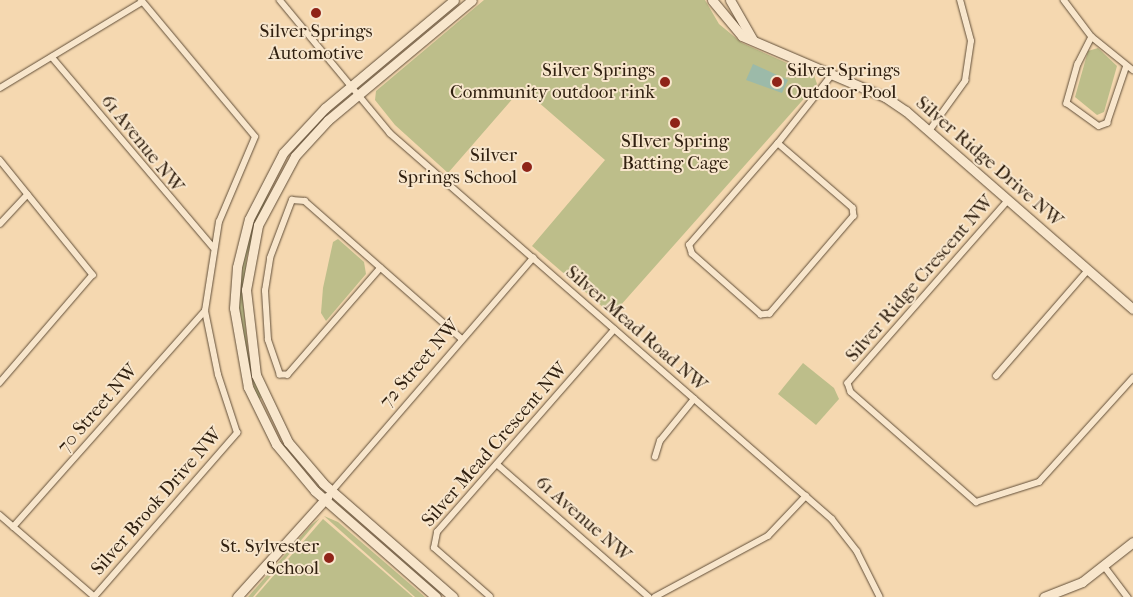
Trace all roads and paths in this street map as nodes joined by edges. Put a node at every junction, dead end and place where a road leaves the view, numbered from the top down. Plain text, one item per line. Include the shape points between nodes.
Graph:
1 (280, 0) edge
2 (454, 0) edge
3 (472, 0) edge
4 (712, 0) edge
5 (730, 0) edge
6 (960, 0) edge
7 (1064, 0) edge
8 (142, 1) edge
9 (1092, 37) junction
10 (754, 40) junction
11 (52, 57) junction
12 (1126, 67) junction
13 (1133, 70) edge
14 (831, 76) junction
15 (351, 86) junction
16 (0, 88) edge
17 (358, 95) junction
18 (929, 131) junction
19 (778, 143) junction
20 (0, 160) edge
21 (28, 195) junction
22 (1008, 200) junction
23 (0, 224) edge
24 (213, 247) junction
25 (533, 258) junction
26 (381, 268) junction
27 (1088, 270) junction
28 (1133, 309) edge
29 (205, 311) junction
30 (614, 330) junction
31 (462, 339) junction
32 (996, 376) dead end
33 (1133, 378) edge
34 (0, 383) edge
35 (694, 399) junction
36 (655, 457) dead end
37 (497, 464) junction
38 (332, 491) junction
39 (806, 496) junction
40 (324, 500) junction
41 (0, 515) edge
42 (13, 527) junction
43 (1133, 542) edge
44 (1104, 567) junction
45 (94, 597) edge
46 (237, 597) edge
47 (436, 597) edge
48 (453, 597) edge
49 (490, 597) edge
50 (649, 597) edge
51 (655, 597) edge
52 (880, 597) edge
53 (1044, 597) edge
54 (1128, 597) edge

1 - 15 street, Silver Mead Road NW
2 - 15 street
3 - 17 street
4 - 10 street, Silver Ridge Drive NW via 734,29
5 - 10 street
6 - 18 street via 971,41 965,81
7 - 9 street
8 - 11 street
8 - 24 street, Silver Brook Drive NW via 255,137
9 - 12 street
9 - 12 street via 1078,64 1067,103 1099,126 1107,123
10 - 14 street, Silver Ridge Drive NW
11 - 16 street
11 - 24 street, 61 Avenue NW via 194,230
12 - 13 street
14 - 18 street, Silver Ridge Drive NW via 885,97
14 - 19 street
15 - 17 street, Silver Mead Road NW
15 - 40 street via 311,122 275,166 249,219 235,288 236,334 254,402 286,458
17 - 25 street, Silver Mead Road NW via 390,134
17 - 38 street via 317,131 280,178 258,225 246,290 249,346 266,403 296,454
18 - 22 street, Silver Ridge Drive NW
19 - 19 street via 689,245 692,254 760,315 770,314 854,216 853,208
20 - 21 street
21 - 23 street
21 - 34 street via 93,274
22 - 27 street, Silver Ridge Drive NW
22 - 33 street, Silver Ridge Crescent NW via 848,383 851,392 976,502 1039,482
24 - 29 street, Silver Brook Drive NW
25 - 30 street, Silver Mead Road NW
25 - 31 street, 72 Street NW
26 - 26 street via 305,201 292,200 272,251 265,291 268,340 280,375 288,375
26 - 31 street
27 - 28 street, Silver Ridge Drive NW
27 - 32 street
29 - 42 street, 70 Street NW
29 - 45 street, Silver Brook Drive NW via 218,375 237,433
30 - 35 street, Silver Mead Road NW
30 - 37 street, Silver Mead Crescent NW
31 - 38 street, 72 Street NW
35 - 36 street via 660,441
35 - 39 street, Silver Mead Road NW
37 - 49 street, Silver Mead Crescent NW via 432,542 439,553
37 - 50 street, 61 Avenue NW
38 - 40 street
38 - 48 street
39 - 51 street via 768,536
39 - 52 street, Silver Mead Road NW via 857,551
40 - 46 street
40 - 47 street
41 - 42 street
42 - 45 street
43 - 44 street
44 - 53 street
44 - 54 street

